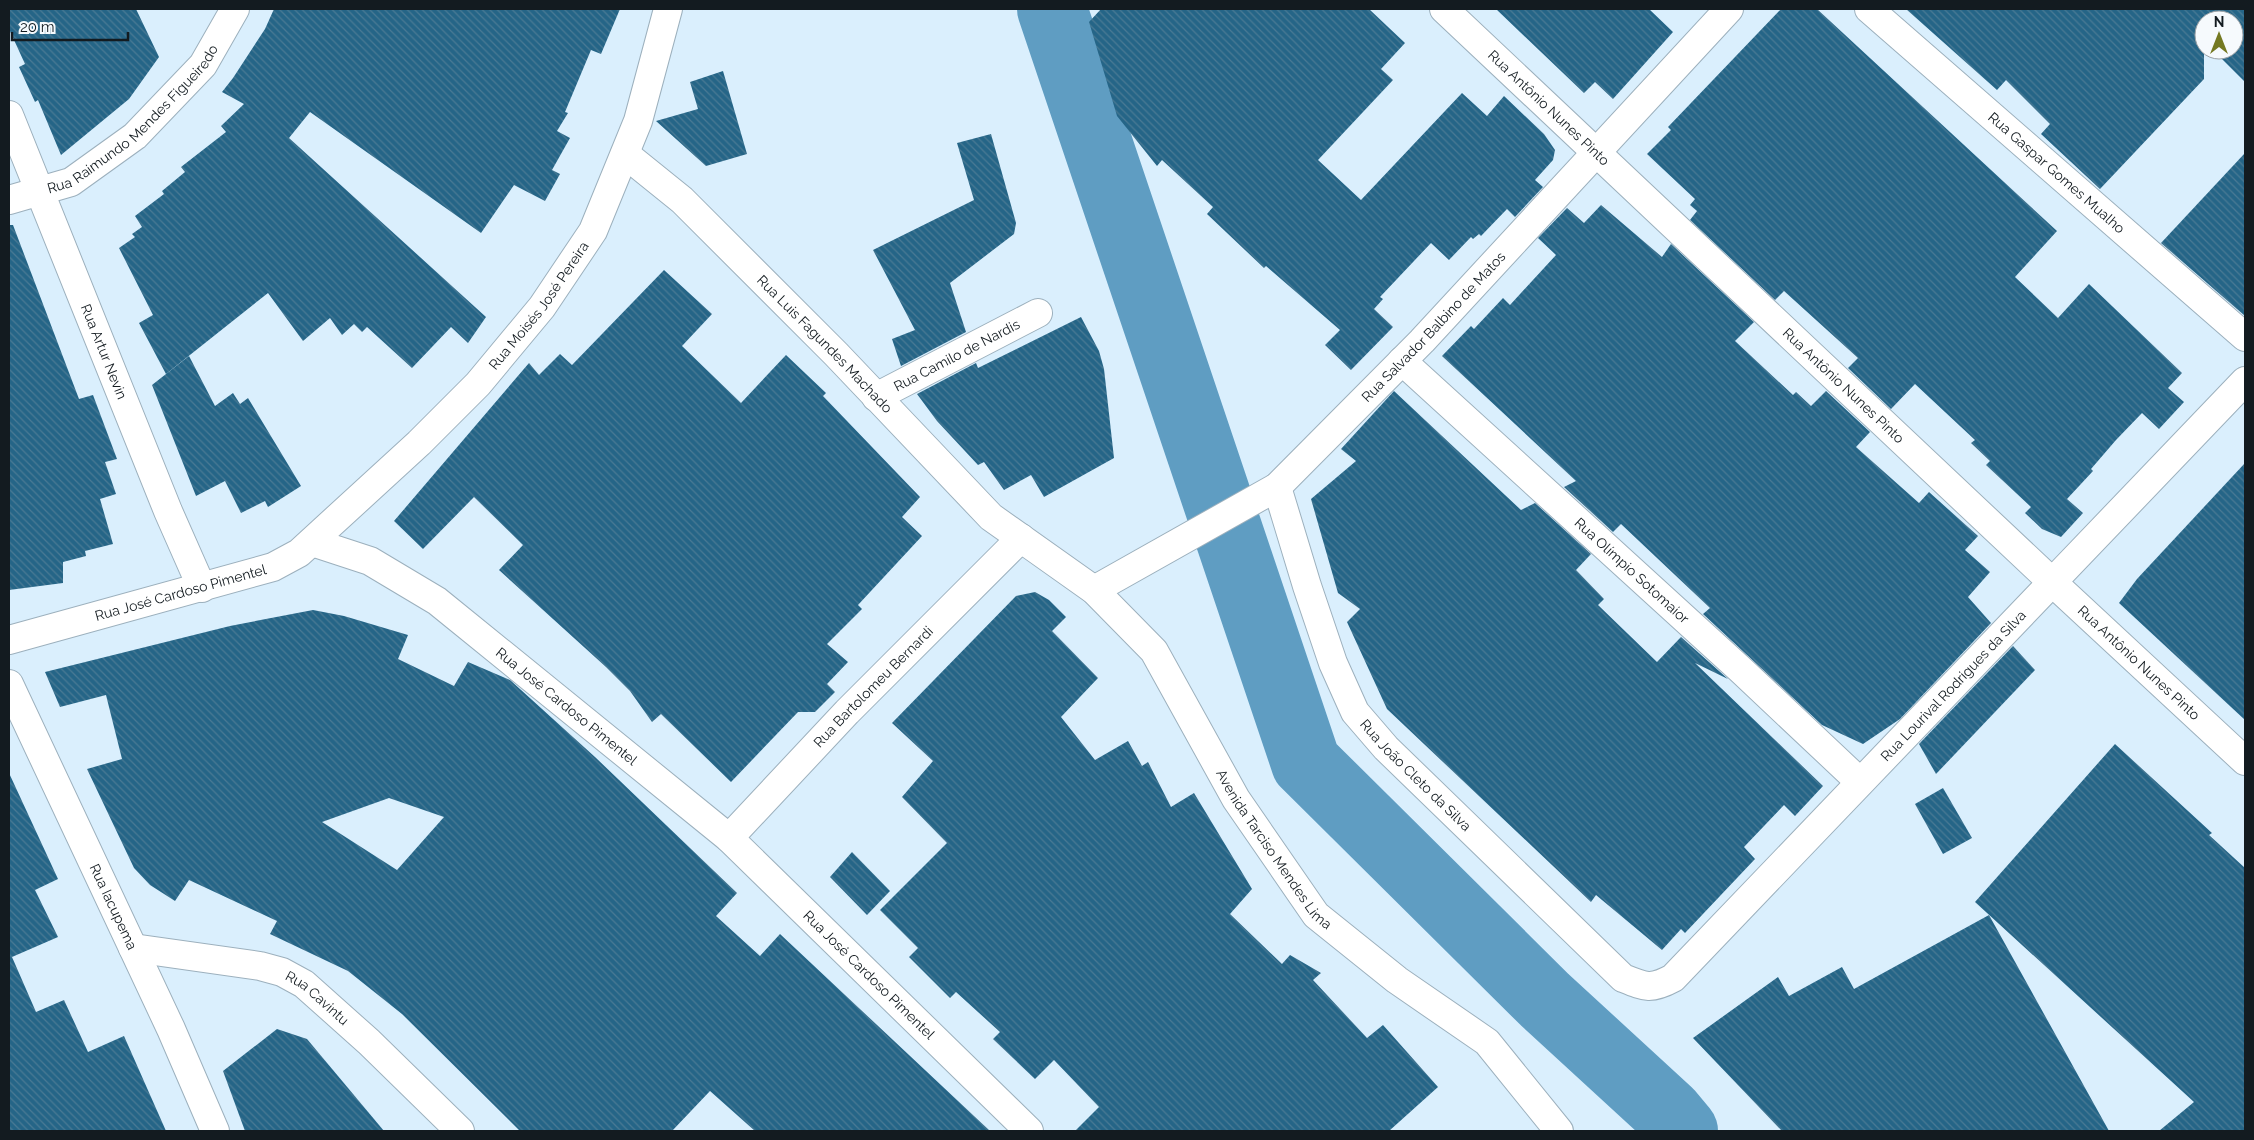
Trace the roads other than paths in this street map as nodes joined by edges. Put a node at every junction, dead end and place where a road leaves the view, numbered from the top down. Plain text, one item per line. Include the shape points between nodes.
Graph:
1 (235, 9) edge
2 (668, 9) edge
3 (1444, 9) edge
4 (1729, 9) edge
5 (1868, 9) edge
6 (9, 115) edge
7 (1597, 152) junction
8 (625, 154) junction
9 (41, 191) junction
10 (9, 200) edge
11 (1038, 312) dead end
12 (2245, 337) edge
13 (1402, 361) junction
14 (2245, 381) edge
15 (876, 397) junction
16 (1277, 487) junction
17 (1021, 538) junction
18 (312, 542) junction
19 (2051, 581) junction
20 (202, 588) junction
21 (1094, 590) junction
22 (9, 640) edge
23 (9, 684) edge
24 (2245, 761) edge
25 (1860, 782) junction
26 (729, 838) junction
27 (133, 948) junction
28 (1657, 987) joint
29 (216, 1131) edge
30 (460, 1131) edge
31 (1029, 1131) edge
32 (1559, 1131) edge

1 - 9 street, Rua Raimundo Mendes Figueiredo via 203,65 135,136 71,182
2 - 8 street, Rua Moisés José Pereira via 638,121
3 - 7 street, Rua Antônio Nunes Pinto
4 - 7 street, Rua Salvador Balbino de Matos
5 - 12 street, Rua Gaspar Gomes Mualho
6 - 9 street, Rua Artur Nevin
7 - 13 street, Rua Salvador Balbino de Matos
7 - 19 street, Rua Antônio Nunes Pinto
8 - 15 street, Rua Luis Fagundes Machado via 682,200
8 - 18 street, Rua Moisés José Pereira via 593,231 542,307 478,384
9 - 10 street, Rua Raimundo Mendes Figueiredo
9 - 20 street, Rua Artur Nevin via 168,511
11 - 15 street, Rua Camilo de Nardis
13 - 16 street, Rua Salvador Balbino de Matos
13 - 25 street, Rua Olímpio Sotomaior
14 - 19 street, Rua Lourival Rodrigues da Silva
15 - 17 street, Rua Luis Fagundes Machado via 992,517
16 - 21 street, Rua Salvador Balbino de Matos
16 - 28 street, Rua João Cleto da Silva via 1307,586 1355,712 1392,755 1623,978 1642,986
17 - 21 street, Avenida Tarciso Mendes Lima
17 - 26 street, Rua Bartolomeu Bernardi via 847,712
18 - 20 street, Rua José Cardoso Pimentel via 273,567
18 - 26 street, Rua José Cardoso Pimentel via 370,562 437,601
19 - 24 street, Rua Antônio Nunes Pinto
19 - 25 street, Rua Lourival Rodrigues da Silva
20 - 22 street, Rua José Cardoso Pimentel
21 - 32 street, Avenida Tarciso Mendes Lima via 1154,651 1236,800 1316,915 1397,980 1487,1042
23 - 27 street, Rua Iacupema
25 - 28 street, Rua Lourival Rodrigues da Silva via 1672,978
26 - 31 street, Rua José Cardoso Pimentel
27 - 29 street, Rua Iacupema
27 - 30 street, Rua Cavintu via 260,966 282,972 304,984

